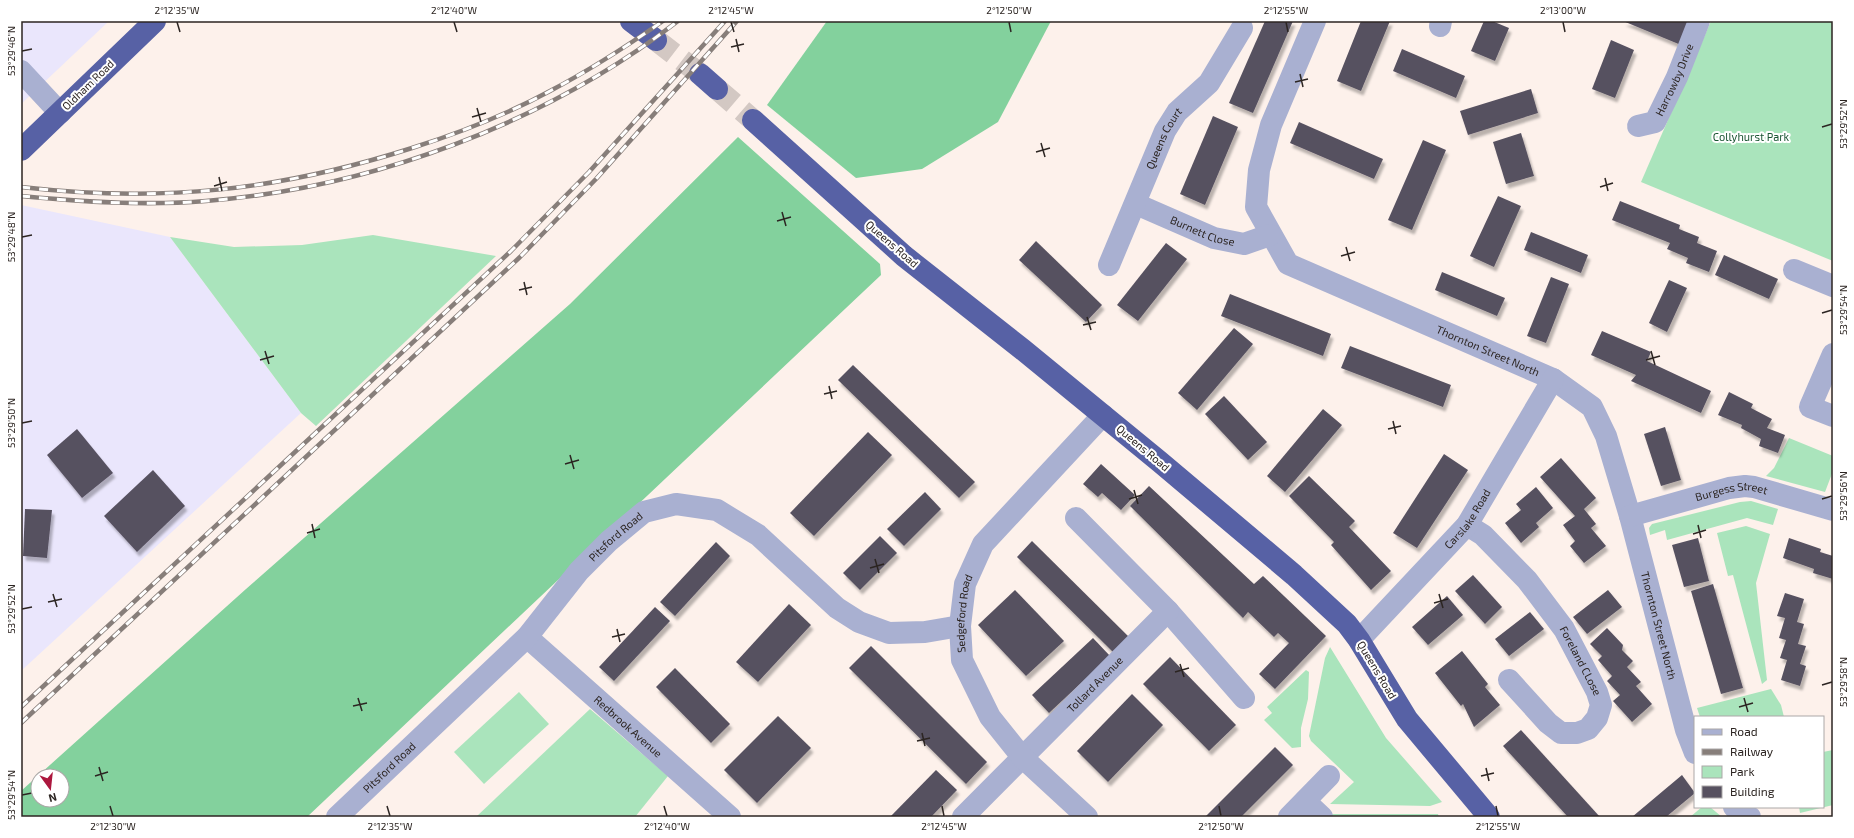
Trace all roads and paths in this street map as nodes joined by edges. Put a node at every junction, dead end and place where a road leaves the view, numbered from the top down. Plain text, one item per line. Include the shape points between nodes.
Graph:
1 (155, 21) edge
2 (631, 21) edge
3 (1315, 21) edge
4 (1699, 21) edge
5 (1242, 28) dead end
6 (656, 40) tunnel mouth
7 (21, 71) edge
8 (700, 74) tunnel mouth
9 (716, 89) tunnel mouth
10 (60, 113) junction
11 (753, 120) tunnel mouth
12 (1638, 126) dead end
13 (21, 150) edge
14 (1136, 204) junction
15 (1270, 235) junction
16 (1109, 264) dead end
17 (1794, 270) dead end
18 (1833, 286) edge
19 (1833, 354) edge
20 (1553, 380) junction
21 (1103, 414) junction
22 (1833, 416) edge
23 (1833, 510) edge
24 (1630, 516) junction
25 (1076, 518) dead end
26 (1467, 525) junction
27 (1168, 611) junction
28 (960, 626) junction
29 (527, 637) junction
30 (1359, 640) junction
31 (1509, 680) dead end
32 (1244, 698) dead end
33 (1694, 750) edge
34 (1022, 757) junction
35 (1329, 776) dead end
36 (1305, 801) junction
37 (1735, 808) edge
38 (337, 817) edge
39 (730, 817) edge
40 (963, 817) edge
41 (1087, 817) edge
42 (1289, 817) edge
43 (1322, 817) edge
44 (1489, 817) edge
45 (1750, 817) edge

1 - 10 highway, Oldham Road
2 - 6 highway
3 - 15 street, Thornton Street North via 1271,125 1259,170 1256,207
4 - 12 street, Harrowby Drive via 1677,77 1655,122
5 - 14 street, Queens Court via 1209,84 1177,112 1165,131
7 - 10 street
8 - 9 highway
10 - 13 highway, Oldham Road
11 - 21 highway, Queens Road via 904,256
14 - 15 street, Burnett Close via 1214,238 1244,244
14 - 16 street, Queens Court
15 - 20 street, Thornton Street North via 1288,264
17 - 18 street
19 - 22 street via 1810,407
20 - 24 street, Thornton Street North via 1592,407 1606,436
20 - 26 street, Carslake Road
21 - 28 street, Sedgeford Road via 982,544 966,584
21 - 30 highway, Queens Road via 1294,575 1347,624
23 - 24 street, Burgess Street via 1745,486 1729,488
24 - 33 street, Thornton Street North via 1686,730
25 - 27 street
26 - 30 street, Carslake Road
26 - 31 street, Foreland CLose via 1483,535 1527,580 1564,628 1597,692 1601,705 1597,718 1588,729 1577,733 1561,732 1548,723
27 - 32 street
27 - 34 street, Tollard Avenue
28 - 29 street, Pitsford Road via 925,632 889,633 859,622 837,608 758,535 717,510 676,504 644,512 609,541 579,571
28 - 34 street, Sedgeford Road via 962,660 973,684 990,717
29 - 38 street, Pitsford Road
29 - 39 street, Redbrook Avenue
30 - 44 highway, Queens Road via 1407,719
34 - 40 street, Tollard Avenue
34 - 41 street, Sedgeford Road
35 - 36 street
36 - 42 street
36 - 43 street
37 - 45 street

